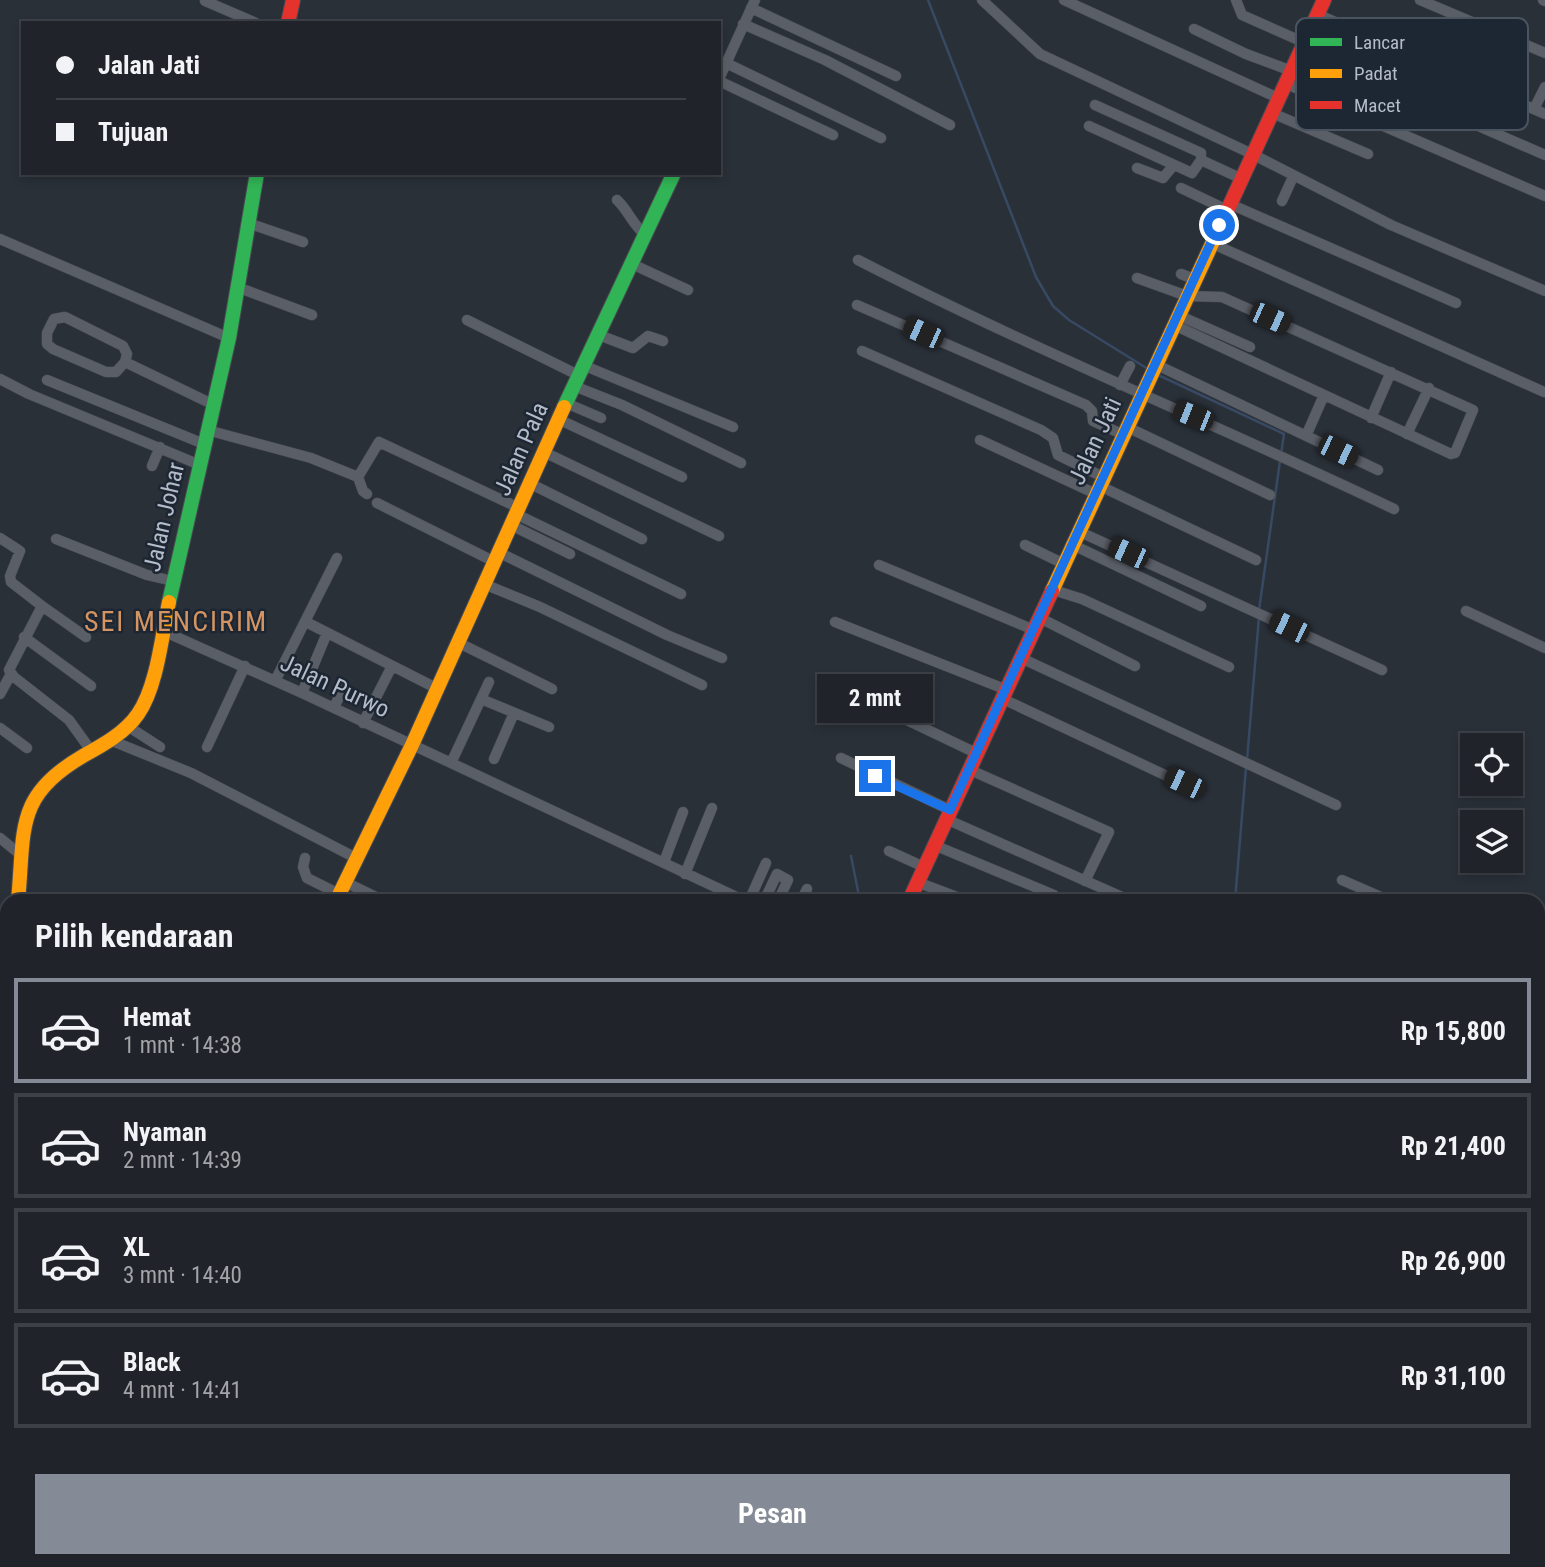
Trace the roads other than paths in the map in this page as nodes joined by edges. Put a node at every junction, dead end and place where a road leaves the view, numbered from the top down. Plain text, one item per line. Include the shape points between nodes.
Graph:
1 (293, 0) edge
2 (982, 0) edge
3 (1063, 0) edge
4 (1236, 0) edge
5 (1324, 0) edge
6 (1420, 0) edge
7 (205, 1) edge
8 (753, 4) edge
9 (1317, 14) junction
10 (1315, 18) edge
11 (1326, 18) edge
12 (1462, 18) edge
13 (251, 21) edge
14 (288, 21) edge
15 (743, 24) junction
16 (1194, 29) dead end
17 (1296, 42) edge
18 (1528, 46) edge
19 (1545, 53) edge
20 (1296, 58) edge
21 (726, 63) junction
22 (721, 75) edge
23 (896, 76) dead end
24 (1287, 77) junction
25 (721, 81) edge
26 (1296, 81) edge
27 (1545, 87) edge
28 (1278, 98) junction
29 (1095, 104) dead end
30 (1528, 106) edge
31 (1534, 109) junction
32 (1272, 113) junction
33 (1545, 114) edge
34 (1296, 123) edge
35 (950, 125) dead end
36 (1088, 125) dead end
37 (1312, 130) edge
38 (1402, 130) edge
39 (1490, 130) edge
40 (833, 135) dead end
41 (881, 138) dead end
42 (1252, 154) junction
43 (1368, 154) dead end
44 (1545, 155) edge
45 (1201, 160) junction
46 (1173, 166) junction
47 (1137, 168) dead end
48 (257, 175) edge
49 (673, 175) edge
50 (1293, 177) junction
51 (1240, 178) junction
52 (1181, 188) dead end
53 (1545, 196) edge
54 (617, 200) dead end
55 (1282, 201) dead end
56 (1228, 207) junction
57 (248, 223) junction
58 (646, 235) junction
59 (0, 239) edge
60 (303, 242) dead end
61 (1211, 243) junction
62 (858, 260) dead end
63 (632, 264) junction
64 (1138, 278) dead end
65 (237, 286) junction
66 (688, 290) dead end
67 (1545, 291) edge
68 (1187, 296) junction
69 (1456, 303) dead end
70 (857, 305) dead end
71 (312, 315) dead end
72 (467, 320) dead end
73 (1176, 320) junction
74 (599, 335) junction
75 (229, 338) junction
76 (663, 341) dead end
77 (1250, 347) dead end
78 (862, 351) dead end
79 (125, 362) junction
80 (1130, 366) dead end
81 (1155, 366) junction
82 (1391, 372) junction
83 (580, 376) junction
84 (0, 379) edge
85 (47, 380) dead end
86 (1120, 385) junction
87 (1429, 388) junction
88 (1144, 389) junction
89 (1544, 392) edge
90 (1324, 396) junction
91 (566, 402) junction
92 (212, 404) junction
93 (601, 418) dead end
94 (1371, 418) junction
95 (558, 419) junction
96 (733, 428) dead end
97 (1126, 431) junction
98 (1407, 434) junction
99 (1306, 436) junction
100 (206, 437) junction
101 (980, 440) dead end
102 (160, 446) junction
103 (544, 452) junction
104 (741, 463) dead end
105 (200, 465) junction
106 (152, 466) dead end
107 (1378, 470) dead end
108 (358, 477) junction
109 (682, 477) dead end
110 (531, 484) junction
111 (1100, 486) junction
112 (367, 494) dead end
113 (1270, 495) dead end
114 (377, 503) dead end
115 (1394, 509) dead end
116 (515, 516) junction
117 (719, 536) dead end
118 (1075, 537) junction
119 (0, 538) edge
120 (56, 539) dead end
121 (642, 539) dead end
122 (1025, 545) dead end
123 (570, 554) dead end
124 (496, 556) junction
125 (337, 558) dead end
126 (1256, 560) dead end
127 (1062, 563) junction
128 (878, 565) dead end
129 (173, 581) junction
130 (484, 584) junction
131 (1050, 589) junction
132 (681, 594) dead end
133 (42, 606) junction
134 (1201, 606) dead end
135 (1466, 611) dead end
136 (306, 622) junction
137 (835, 622) dead end
138 (1036, 623) junction
139 (163, 631) junction
140 (327, 633) junction
141 (86, 636) dead end
142 (24, 638) junction
143 (457, 642) junction
144 (1545, 648) edge
145 (722, 658) dead end
146 (1021, 658) junction
147 (391, 666) junction
148 (1135, 666) dead end
149 (245, 667) junction
150 (1228, 667) dead end
151 (1382, 670) dead end
152 (11, 674) junction
153 (275, 681) junction
154 (489, 682) dead end
155 (702, 685) dead end
156 (91, 686) dead end
157 (436, 688) junction
158 (552, 689) dead end
159 (341, 690) dead end
160 (844, 690) dead end
161 (302, 693) junction
162 (0, 694) edge
163 (1005, 695) junction
164 (481, 699) junction
165 (334, 708) junction
166 (514, 713) junction
167 (363, 723) junction
168 (129, 727) junction
169 (550, 727) dead end
170 (0, 728) edge
171 (110, 740) junction
172 (412, 745) junction
173 (160, 747) dead end
174 (207, 747) dead end
175 (27, 748) dead end
176 (92, 752) junction
177 (976, 753) junction
178 (841, 758) dead end
179 (494, 759) dead end
180 (451, 763) junction
181 (968, 769) junction
182 (1184, 783) dead end
183 (1336, 805) dead end
184 (712, 808) dead end
185 (683, 812) dead end
186 (948, 815) junction
187 (0, 838) edge
188 (934, 845) junction
189 (889, 851) dead end
190 (22, 856) junction
191 (305, 858) dead end
192 (356, 858) junction
193 (664, 862) junction
194 (766, 863) dead end
195 (924, 867) junction
196 (685, 874) junction
197 (1342, 880) dead end
198 (1085, 881) junction
199 (917, 882) junction
200 (807, 888) dead end
201 (340, 892) edge
202 (19, 894) edge
203 (731, 894) edge
204 (750, 894) edge
205 (767, 894) edge
206 (781, 894) edge
207 (804, 894) edge
208 (912, 894) edge
209 (949, 894) edge
210 (1052, 894) edge
211 (1115, 894) edge
212 (1374, 894) edge

1 - 14 street
2 - 42 street via 1040,54
3 - 28 street
4 - 17 street via 1240,14
5 - 9 street, Jalan Jati
6 - 12 street
7 - 13 street
8 - 15 street
8 - 23 street
9 - 10 street, Jalan Jati
9 - 11 street
15 - 21 street
15 - 35 street via 825,60
16 - 24 street
18 - 19 street
20 - 24 street, Jalan Jati
21 - 22 street
21 - 41 street
24 - 26 street
24 - 28 street, Jalan Jati
25 - 40 street
27 - 31 street
28 - 32 street, Jalan Jati
29 - 45 street via 1201,153
30 - 31 street
31 - 33 street
32 - 34 street
32 - 42 street, Jalan Jati
36 - 46 street
37 - 43 street
38 - 53 street
39 - 44 street
42 - 50 street
42 - 51 street, Jalan Jati
45 - 46 street via 1194,173
45 - 51 street
46 - 47 street via 1163,178
48 - 57 street, Jalan Johar
49 - 58 street, Jalan Pala
50 - 55 street
50 - 67 street
51 - 56 street, Jalan Jati
52 - 56 street
54 - 58 street
56 - 61 street, Jalan Jati
56 - 69 street
57 - 60 street
57 - 65 street, Jalan Johar
58 - 63 street, Jalan Pala
59 - 75 street
61 - 68 street, Jalan Jati via 1188,276
61 - 89 street
62 - 86 street
63 - 66 street
63 - 74 street, Jalan Pala
64 - 68 street
65 - 71 street
65 - 75 street, Jalan Johar
68 - 73 street, Jalan Jati
68 - 82 street via 1221,297
70 - 97 street via 1086,405 1093,421
72 - 83 street
73 - 77 street
73 - 81 street, Jalan Jati
73 - 90 street
74 - 76 street via 633,348 648,336
74 - 83 street, Jalan Pala
75 - 92 street, Jalan Johar
78 - 111 street via 1041,430 1053,438 1058,455
79 - 79 street via 123,346 65,317 54,319 47,333 47,344 53,349 106,372 117,372
79 - 92 street
80 - 86 street
81 - 88 street, Jalan Jati
81 - 99 street
82 - 87 street
82 - 94 street
83 - 91 street, Jalan Pala
83 - 96 street
83 - 104 street via 622,405
84 - 102 street
85 - 100 street
86 - 88 street
87 - 98 street
87 - 98 street via 1473,409 1455,453
88 - 97 street, Jalan Jati
88 - 115 street
90 - 94 street
90 - 99 street
91 - 93 street
91 - 95 street, Jalan Pala
92 - 100 street, Jalan Johar
94 - 98 street
95 - 103 street, Jalan Pala
95 - 109 street
97 - 111 street, Jalan Jati
97 - 113 street
99 - 107 street
100 - 105 street, Jalan Johar
100 - 108 street via 311,458
101 - 111 street
102 - 105 street
102 - 106 street
103 - 110 street, Jalan Pala
103 - 117 street
105 - 129 street, Jalan Johar
108 - 112 street
108 - 116 street via 379,442
110 - 116 street, Jalan Pala
110 - 121 street
111 - 118 street, Jalan Jati
111 - 126 street
114 - 124 street
116 - 123 street
116 - 124 street, Jalan Pala
116 - 132 street
118 - 127 street, Jalan Jati
118 - 134 street
118 - 151 street via 1252,609
119 - 133 street via 20,551 11,582
120 - 129 street
122 - 127 street
124 - 130 street, Jalan Pala
124 - 145 street
125 - 136 street
127 - 131 street, Jalan Jati
128 - 138 street
129 - 139 street, Jalan Johar
130 - 143 street, Jalan Pala
130 - 155 street
131 - 138 street, Jalan Jati
131 - 150 street via 1082,599
133 - 141 street
133 - 142 street
135 - 144 street
136 - 140 street
136 - 153 street
137 - 163 street
138 - 146 street, Jalan Jati
138 - 148 street
139 - 149 street, Jalan Purwo
139 - 168 street, Jalan Johar via 146,700
140 - 147 street
140 - 161 street
142 - 152 street
142 - 156 street
143 - 157 street, Jalan Pala
143 - 158 street
146 - 163 street, Jalan Jati
146 - 183 street
147 - 157 street
147 - 167 street
149 - 153 street, Jalan Purwo
149 - 174 street
152 - 162 street
152 - 176 street via 69,720
153 - 161 street, Jalan Purwo
154 - 164 street
157 - 172 street, Jalan Pala
159 - 165 street
160 - 177 street
161 - 165 street, Jalan Purwo
163 - 177 street, Jalan Jati
163 - 182 street
164 - 166 street
164 - 180 street
165 - 167 street, Jalan Purwo
166 - 169 street
166 - 179 street
167 - 172 street, Jalan Purwo
168 - 171 street, Jalan Johar
168 - 173 street
170 - 175 street
171 - 176 street, Jalan Johar
171 - 192 street via 191,773
172 - 180 street, Jalan Purwo
172 - 192 street, Jalan Pala
176 - 190 street, Jalan Johar via 53,777 34,797
177 - 181 street, Jalan Jati
178 - 186 street
180 - 193 street, Jalan Purwo
181 - 186 street, Jalan Jati
181 - 198 street via 1109,832
184 - 196 street
185 - 193 street
186 - 188 street, Jalan Jati
186 - 198 street
187 - 190 street
188 - 195 street, Jalan Jati
188 - 210 street
189 - 195 street
190 - 202 street, Jalan Johar
191 - 201 street via 307,878
192 - 201 street, Jalan Pala
193 - 196 street, Jalan Purwo
194 - 204 street
195 - 199 street, Jalan Jati
196 - 203 street, Jalan Purwo
197 - 212 street
198 - 211 street
199 - 208 street, Jalan Jati
199 - 209 street
200 - 207 street
205 - 206 street via 777,874 788,880

